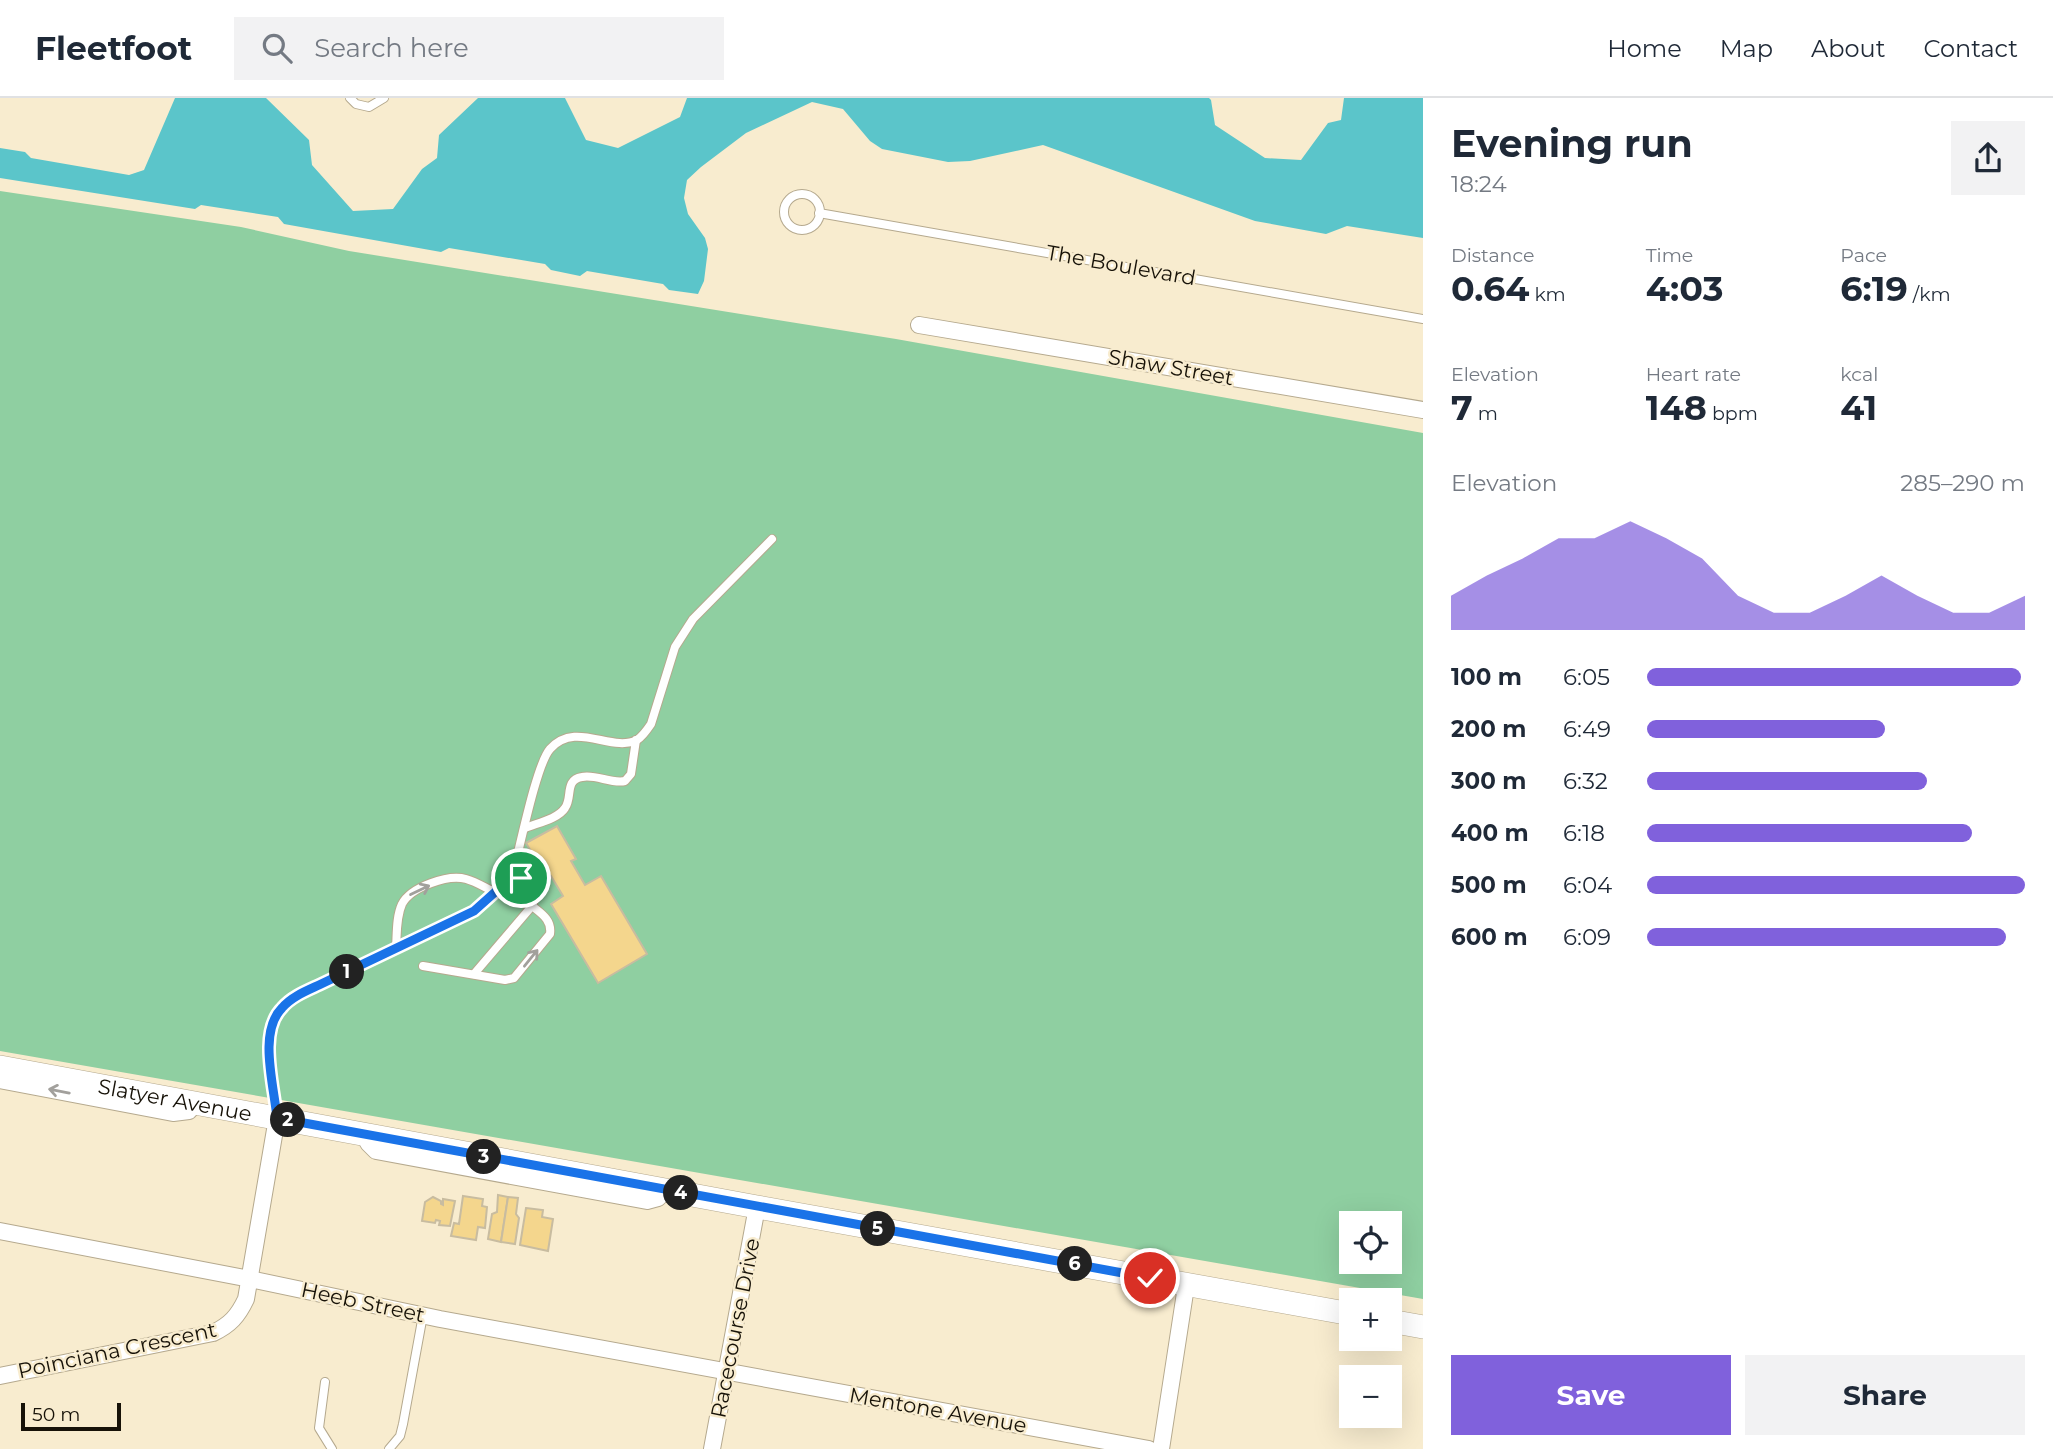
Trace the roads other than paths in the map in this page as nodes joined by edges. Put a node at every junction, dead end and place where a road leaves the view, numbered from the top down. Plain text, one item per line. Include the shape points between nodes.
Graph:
1 (350, 98) edge
2 (384, 98) edge
3 (820, 213) junction
4 (1423, 319) edge
5 (919, 325) dead end
6 (1423, 410) edge
7 (772, 539) dead end
8 (636, 740) junction
9 (525, 828) junction
10 (512, 877) junction
11 (497, 893) junction
12 (533, 906) junction
13 (396, 948) junction
14 (423, 966) dead end
15 (474, 974) junction
16 (0, 1067) edge
17 (0, 1080) edge
18 (194, 1103) junction
19 (277, 1118) junction
20 (757, 1207) junction
21 (847, 1224) junction
22 (0, 1231) edge
23 (250, 1279) junction
24 (1185, 1293) junction
25 (1339, 1312) edge
26 (423, 1315) junction
27 (1339, 1321) edge
28 (1402, 1323) edge
29 (1423, 1326) edge
30 (1402, 1332) edge
31 (1423, 1336) edge
32 (726, 1371) junction
33 (0, 1376) edge
34 (325, 1382) dead end
35 (332, 1449) edge
36 (389, 1449) edge
37 (712, 1449) edge
38 (1149, 1449) edge
39 (1161, 1449) edge

1 - 2 lane via 369,107
3 - 3 lane, The Boulevard via 816,224 799,230 788,223 784,211 791,197 807,194 818,203
3 - 4 lane, The Boulevard
5 - 6 street, Shaw Street
7 - 8 lane via 693,619 675,647 651,724
8 - 9 lane via 631,774 625,781 574,779 565,808
8 - 9 lane via 563,738 549,750 540,768
9 - 10 lane
10 - 11 lane
10 - 12 lane via 529,882 536,898
11 - 13 lane via 474,911
13 -> 11 lane via 402,904 412,892 448,878 465,879
12 - 15 lane
15 -> 12 lane via 505,980 520,972 550,933 548,919
13 - 19 lane via 281,1008 271,1024 268,1044
14 - 15 lane
16 - 18 main road, Slatyer Avenue
18 -> 17 street via 189,1111 173,1113
18 - 19 main road, Slatyer Avenue
19 - 20 main road, Slatyer Avenue
19 - 23 street, Poinciana Crescent
20 - 21 main road, Slatyer Avenue
20 - 32 street, Racecourse Drive
21 - 24 street, Slatyer Avenue via 861,1234
21 - 25 main road, Slatyer Avenue
22 - 23 street, Heeb Street
23 - 26 street, Heeb Street
23 - 33 street, Poinciana Crescent via 240,1313 213,1333
24 - 27 street, Slatyer Avenue
24 - 39 street
26 - 32 street, Heeb Street
26 - 36 lane via 404,1424
28 - 29 main road
30 - 31 street
32 - 37 street, Racecourse Drive
32 - 38 street, Mentone Avenue
34 - 35 lane via 319,1428

